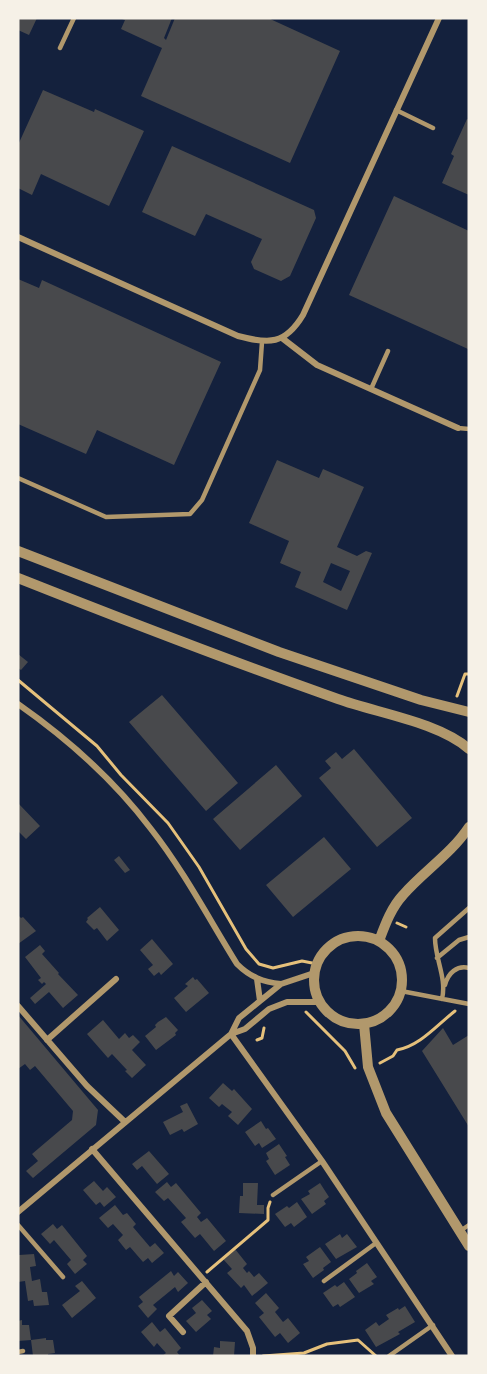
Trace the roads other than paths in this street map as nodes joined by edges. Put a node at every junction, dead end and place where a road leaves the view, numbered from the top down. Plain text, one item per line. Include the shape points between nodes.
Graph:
1 (74, 18) edge
2 (439, 18) edge
3 (60, 48) dead end
4 (396, 110) junction
5 (433, 128) dead end
6 (18, 237) edge
7 (282, 338) junction
8 (262, 342) junction
9 (388, 351) dead end
10 (371, 389) junction
11 (458, 428) joint
12 (469, 429) edge
13 (18, 478) edge
14 (18, 551) edge
15 (18, 578) edge
16 (18, 704) edge
17 (469, 712) edge
18 (469, 749) edge
19 (469, 827) edge
20 (468, 910) edge
21 (469, 937) edge
22 (379, 941) junction
23 (437, 958) junction
24 (469, 968) edge
25 (314, 973) junction
26 (116, 979) dead end
27 (257, 979) junction
28 (281, 984) junction
29 (445, 987) junction
30 (401, 991) junction
31 (442, 999) junction
32 (260, 1001) junction
33 (320, 1002) junction
34 (466, 1004) edge
35 (18, 1005) edge
36 (266, 1012) junction
37 (364, 1024) junction
38 (231, 1034) junction
39 (48, 1040) junction
40 (124, 1121) junction
41 (92, 1149) junction
42 (322, 1161) junction
43 (273, 1195) road end
44 (18, 1212) edge
45 (18, 1225) edge
46 (464, 1228) edge
47 (376, 1243) junction
48 (469, 1246) edge
49 (63, 1277) dead end
50 (204, 1279) junction
51 (324, 1281) dead end
52 (433, 1325) junction
53 (183, 1332) dead end
54 (253, 1356) edge
55 (389, 1356) edge
56 (452, 1356) edge

1 - 3 lane
2 - 4 street
4 - 5 lane
4 - 7 street via 303,315 294,330
6 - 8 street via 238,336
7 - 8 street
7 - 10 street via 317,365
8 - 13 lane via 260,370 202,500 190,514 106,517
9 - 10 lane
10 - 11 street
11 - 12 lane
14 - 17 street via 279,652 421,700
15 - 18 street via 221,658 347,703 438,730
16 - 27 street via 70,744 151,828 237,964
19 - 22 street via 450,851 400,898
20 - 23 lane via 435,938
21 - 23 lane
22 - 25 street via 350,937 336,942 324,952
22 - 30 street via 398,962
23 - 29 lane
24 - 29 lane via 457,968 447,978
25 - 28 street
25 - 33 street via 314,988
26 - 39 street
27 - 28 street
27 - 32 street
28 - 32 street
29 - 31 lane
30 - 31 lane
30 - 37 street via 388,1013
31 - 34 lane
32 - 36 lane
32 - 38 street via 238,1018
33 - 36 street via 287,1002
33 - 37 street via 338,1020
35 - 39 street
36 - 38 street via 245,1029
37 - 46 street via 368,1067 386,1113
38 - 40 street
38 - 42 street
39 - 40 street via 87,1086
40 - 41 street
41 - 44 street
41 - 50 street
42 - 43 lane
42 - 47 street
45 - 49 lane
46 - 48 street
47 - 51 lane
47 - 52 street
50 - 53 street via 169,1316
50 - 54 street via 247,1331
52 - 55 lane
52 - 56 street

